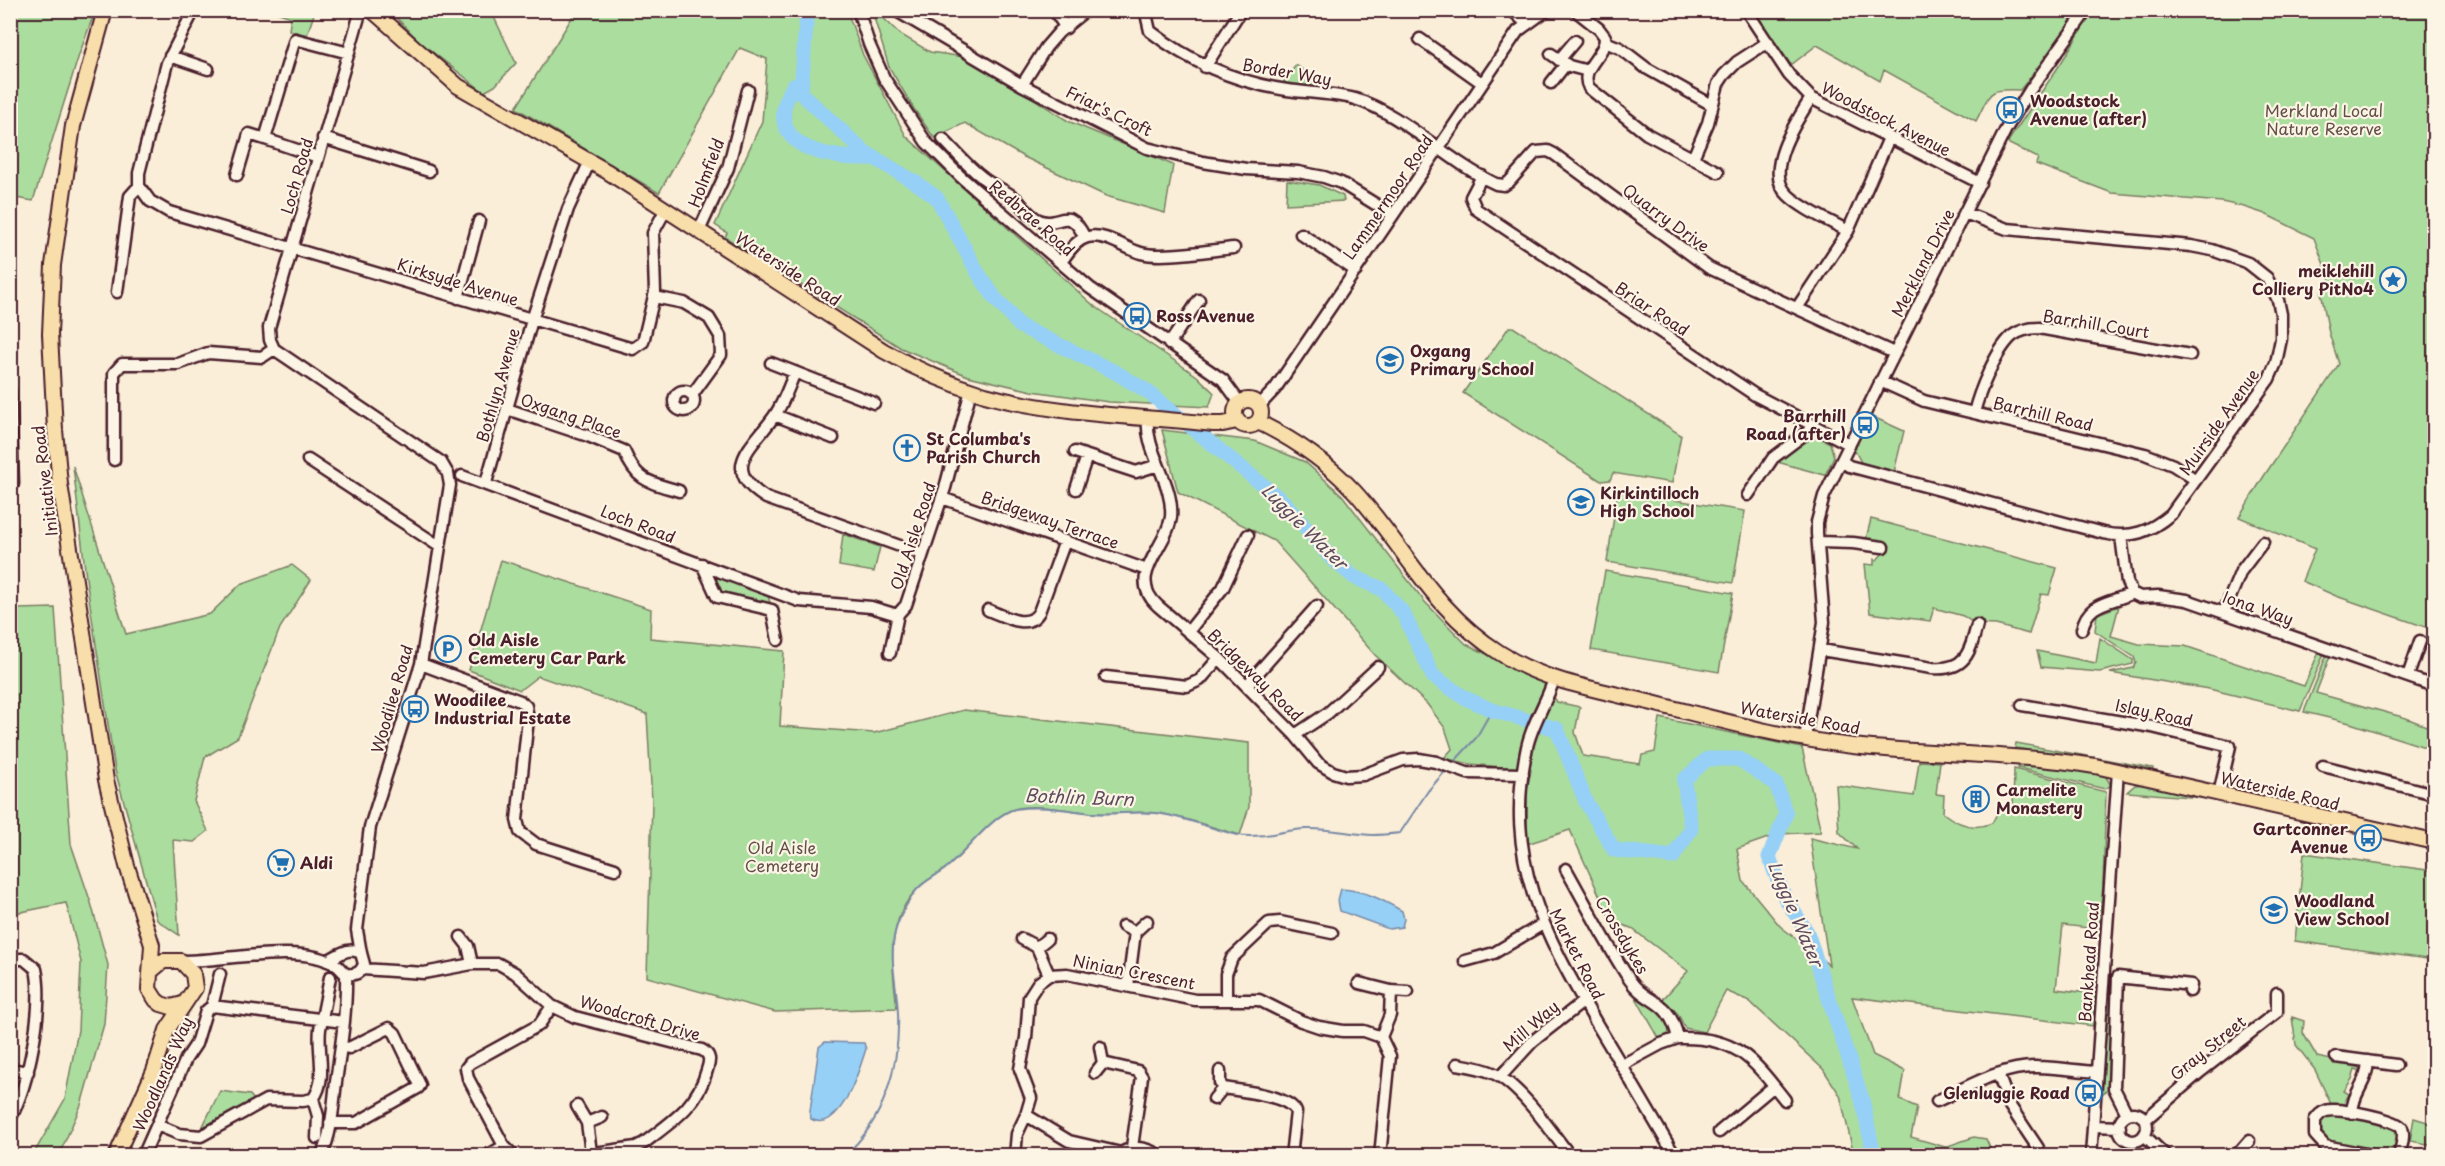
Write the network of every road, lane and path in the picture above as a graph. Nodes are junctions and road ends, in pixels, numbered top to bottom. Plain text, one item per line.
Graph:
1 (105, 10) edge
2 (195, 10) edge
3 (361, 10) edge
4 (372, 10) edge
5 (858, 10) edge
6 (895, 10) edge
7 (1054, 10) edge
8 (1086, 10) edge
9 (1150, 10) edge
10 (1240, 10) edge
11 (1512, 10) edge
12 (1547, 10) edge
13 (1575, 10) edge
14 (1746, 10) edge
15 (2087, 10) edge
16 (1527, 24) junction
17 (1066, 28) junction
18 (1420, 39) dead end
19 (1575, 41) dead end
20 (1605, 42) junction
21 (1768, 42) junction
22 (349, 53) junction
23 (170, 56) junction
24 (1558, 60) junction
25 (1205, 66) junction
26 (208, 69) dead end
27 (1588, 71) junction
28 (1482, 83) junction
29 (1551, 83) dead end
30 (1022, 85) junction
31 (748, 90) dead end
32 (1811, 98) junction
33 (1713, 105) junction
34 (323, 138) junction
35 (1889, 138) junction
36 (265, 139) junction
37 (943, 139) dead end
38 (1439, 150) junction
39 (318, 157) junction
40 (1693, 158) junction
41 (590, 161) junction
42 (429, 171) dead end
43 (1718, 172) dead end
44 (237, 175) dead end
45 (1482, 176) junction
46 (1980, 183) junction
47 (139, 186) junction
48 (666, 209) junction
49 (1965, 213) junction
50 (1393, 215) junction
51 (479, 221) dead end
52 (699, 231) junction
53 (1848, 231) junction
54 (1301, 234) dead end
55 (1085, 238) junction
56 (292, 247) junction
57 (1234, 248) dead end
58 (1060, 262) junction
59 (1356, 271) junction
60 (117, 292) dead end
61 (654, 297) junction
62 (458, 298) junction
63 (1199, 300) dead end
64 (1797, 308) junction
65 (532, 320) junction
66 (1169, 344) junction
67 (274, 349) junction
68 (1894, 353) junction
69 (2190, 355) dead end
70 (771, 363) dead end
71 (795, 372) junction
72 (1880, 381) junction
73 (10, 390) edge
74 (971, 390) junction
75 (692, 395) dead end
76 (874, 403) dead end
77 (1240, 403) junction
78 (1259, 405) junction
79 (507, 409) junction
80 (1974, 413) junction
81 (775, 415) junction
82 (1148, 417) junction
83 (1237, 420) junction
84 (1258, 422) junction
85 (1814, 427) junction
86 (833, 438) dead end
87 (1849, 444) junction
88 (1075, 452) dead end
89 (1087, 456) junction
90 (114, 460) dead end
91 (308, 460) dead end
92 (1843, 462) junction
93 (1158, 465) junction
94 (462, 476) dead end
95 (2196, 480) junction
96 (486, 483) junction
97 (10, 487) edge
98 (1077, 489) dead end
99 (679, 491) dead end
100 (1748, 495) dead end
101 (942, 498) junction
102 (1248, 535) dead end
103 (2121, 536) junction
104 (1065, 541) junction
105 (1818, 542) junction
106 (2263, 542) dead end
107 (439, 546) junction
108 (1875, 550) dead end
109 (922, 554) junction
110 (702, 564) junction
111 (1147, 570) junction
112 (2132, 593) junction
113 (1317, 606) dead end
114 (988, 609) dead end
115 (2224, 612) junction
116 (898, 614) junction
117 (1977, 625) dead end
118 (2082, 629) dead end
119 (1188, 632) junction
120 (778, 640) dead end
121 (2420, 641) dead end
122 (1821, 650) junction
123 (890, 653) dead end
124 (1219, 658) junction
125 (421, 664) junction
126 (1378, 667) dead end
127 (2408, 676) junction
128 (1106, 677) dead end
129 (1554, 679) junction
130 (1247, 685) junction
131 (2434, 686) edge
132 (2022, 705) dead end
133 (1296, 735) junction
134 (1805, 738) junction
135 (2322, 766) dead end
136 (2118, 771) junction
137 (1523, 774) junction
138 (2219, 794) junction
139 (2434, 794) edge
140 (2434, 842) edge
141 (615, 869) dead end
142 (1566, 869) dead end
143 (1147, 921) dead end
144 (1543, 924) junction
145 (1123, 926) dead end
146 (357, 930) junction
147 (1135, 932) junction
148 (1332, 933) dead end
149 (461, 938) dead end
150 (1022, 939) dead end
151 (1047, 939) dead end
152 (152, 945) junction
153 (1037, 947) junction
154 (345, 951) junction
155 (10, 959) edge
156 (175, 960) junction
157 (327, 961) junction
158 (1465, 961) dead end
159 (206, 962) junction
160 (472, 964) junction
161 (354, 966) junction
162 (152, 971) junction
163 (220, 974) dead end
164 (1050, 975) junction
165 (330, 977) dead end
166 (195, 980) junction
167 (1359, 983) dead end
168 (1128, 986) junction
169 (1391, 991) junction
170 (2190, 991) dead end
171 (1408, 992) dead end
172 (2277, 993) dead end
173 (1226, 998) junction
174 (1584, 1001) junction
175 (161, 1004) junction
176 (183, 1004) junction
177 (212, 1006) junction
178 (552, 1006) junction
179 (323, 1020) junction
180 (344, 1022) junction
181 (167, 1030) junction
182 (1381, 1036) junction
183 (1678, 1038) junction
184 (341, 1046) junction
185 (1100, 1047) dead end
186 (2336, 1057) dead end
187 (2368, 1061) junction
188 (1103, 1063) junction
189 (1457, 1064) dead end
190 (1622, 1065) junction
191 (2396, 1065) dead end
192 (10, 1069) edge
193 (1220, 1071) dead end
194 (27, 1072) junction
195 (2097, 1072) junction
196 (1095, 1073) dead end
197 (1998, 1074) junction
198 (1500, 1077) junction
199 (1774, 1086) junction
200 (1222, 1088) junction
201 (314, 1099) junction
202 (1214, 1099) dead end
203 (1785, 1100) dead end
204 (1937, 1101) dead end
205 (577, 1106) dead end
206 (2352, 1113) junction
207 (2127, 1114) junction
208 (1026, 1115) junction
209 (602, 1117) dead end
210 (10, 1119) edge
211 (2145, 1120) junction
212 (587, 1122) junction
213 (330, 1123) junction
214 (157, 1125) junction
215 (2093, 1126) junction
216 (2120, 1127) junction
217 (1719, 1132) dead end
218 (2144, 1135) junction
219 (317, 1138) dead end
220 (2249, 1141) dead end
221 (504, 1146) junction
222 (1132, 1147) junction
223 (2038, 1148) dead end
224 (591, 1152) junction
225 (116, 1155) edge
226 (143, 1155) edge
227 (321, 1155) edge
228 (487, 1155) edge
229 (514, 1155) edge
230 (575, 1155) edge
231 (1015, 1155) edge
232 (1160, 1155) edge
233 (1291, 1155) edge
234 (1380, 1155) edge
235 (1570, 1155) edge
236 (1675, 1155) edge
237 (2091, 1155) edge
238 (2166, 1155) edge
239 (2236, 1155) edge
240 (2376, 1155) edge
241 (2399, 1155) edge

1 - 152 main road, Initiative Road
2 - 23 street
3 - 22 street, Loch Road
4 - 41 main road, Waterside Road
5 - 58 street, Redbrae Road
6 - 30 street, Friar's Croft
7 - 17 street
8 - 17 street
9 - 25 street, Border Way
10 - 25 street
11 - 16 street
12 - 16 street, Lammermoor Road
13 - 20 street
14 - 21 street, Woodstock Avenue
15 - 46 street, Merkland Drive
16 - 28 street, Lammermoor Road
17 - 30 street
18 - 28 street
19 - 24 street
20 - 27 street
20 - 33 street
21 - 32 street, Woodstock Avenue
21 - 33 street
22 - 34 street, Loch Road
22 - 36 street
23 - 26 street
23 - 47 street
24 - 27 street
24 - 29 street
25 - 38 street, Border Way
27 - 40 street
28 - 38 street, Lammermoor Road
30 - 50 street, Friar's Croft
31 - 52 street, Holmfield
32 - 35 street, Woodstock Avenue
32 - 53 street
33 - 40 street
34 - 39 street, Loch Road
34 - 42 street
35 - 46 street, Woodstock Avenue
35 - 53 street
36 - 39 street
36 - 44 street
37 - 55 street
38 - 45 street, Quarry Drive
38 - 50 street, Lammermoor Road
39 - 56 street, Loch Road
40 - 43 street
41 - 48 main road, Waterside Road
41 - 65 street, Bothlyn Avenue
45 - 64 street, Quarry Drive
45 - 85 street, Briar Road
46 - 49 street, Merkland Drive
47 - 56 street, Kirksyde Avenue
47 - 60 street
48 - 52 main road, Waterside Road
48 - 61 street, Kirksyde Avenue
49 - 68 street, Merkland Drive
49 - 95 street, Muirside Avenue
50 - 59 street, Lammermoor Road
51 - 62 street
52 - 74 main road, Waterside Road
53 - 64 street
54 - 59 street
55 - 57 street
55 - 58 street
56 - 62 street, Kirksyde Avenue
56 - 67 street, Loch Road
58 - 66 street, Redbrae Road
59 - 78 street, Lammermoor Road
61 - 65 street, Kirksyde Avenue
61 - 75 street
62 - 65 street, Kirksyde Avenue
63 - 66 street
64 - 68 street, Quarry Drive
65 - 79 street, Bothlyn Avenue
66 - 77 street, Redbrae Road
67 - 90 street
67 - 107 street, Woodilee Road
68 - 72 street, Merkland Drive
69 - 80 street, Barrhill Court
70 - 71 street
71 - 76 street
71 - 81 street
72 - 80 street, Barrhill Road
72 - 87 street, Merkland Drive
73 - 97 street
74 - 82 main road, Waterside Road
74 - 101 street, Old Aisle Road
77 - 78 main road
77 - 83 main road
78 - 84 main road
79 - 96 street, Bothlyn Avenue
79 - 99 street, Oxgang Place
80 - 95 street, Barrhill Road
81 - 86 street
81 - 109 street
82 - 83 main road, Waterside Road
82 - 93 street
83 - 84 main road
84 - 129 main road, Waterside Road
85 - 87 street, Briar Road
85 - 100 street
87 - 92 street, Merkland Drive
88 - 89 street
89 - 93 street
89 - 98 street
91 - 107 street
92 - 103 street, Muirside Avenue
92 - 105 street, Merkland Drive
93 - 111 street
94 - 96 street, Loch Road
95 - 103 street, Muirside Avenue
96 - 110 street, Loch Road
101 - 104 street, Bridgeway Terrace
101 - 109 street, Old Aisle Road
102 - 119 street
103 - 112 street
104 - 111 street, Bridgeway Terrace
104 - 114 street
105 - 108 street
105 - 122 street, Merkland Drive
106 - 115 street
107 - 125 street, Woodilee Road
109 - 116 street, Old Aisle Road
110 - 116 street, Loch Road
110 - 120 street
111 - 119 street, Bridgeway Road
112 - 115 street, Iona Way
112 - 118 street, Iona Way
113 - 130 street
115 - 127 street, Iona Way
116 - 123 street, Old Aisle Road
117 - 122 street
119 - 124 street, Bridgeway Road
121 - 127 street
122 - 134 street, Merkland Drive
124 - 128 street
124 - 130 street, Bridgeway Road
125 - 141 street
125 - 146 street, Woodilee Road
126 - 133 street
127 - 131 street, Iona Way
129 - 134 main road, Waterside Road
129 - 137 street, Market Road
130 - 133 street, Bridgeway Road
132 - 138 street, Islay Road
133 - 137 street, Bridgeway Road
134 - 136 main road, Waterside Road
135 - 139 street
136 - 138 main road, Waterside Road
136 - 195 street, Bankhead Road
137 - 144 street, Market Road
138 - 140 main road, Waterside Road
142 - 183 street, Crossdykes
143 - 147 street
144 - 158 street
144 - 174 street, Market Road
145 - 147 street
146 - 154 street, Woodilee Road
146 - 161 street, Woodilee Road
147 - 168 street
148 - 173 street
149 - 160 street
150 - 153 street
151 - 153 street
152 - 156 main road
152 - 162 main road
153 - 164 street
154 - 157 street
154 - 161 street, Woodilee Road
154 - 161 street
155 - 194 street
156 - 159 street
156 - 162 main road
156 - 166 main road
157 - 159 street
157 - 161 street
159 - 166 street
160 - 161 street
160 - 178 street
161 - 180 street, Woodilee Road
162 - 175 main road
163 - 177 street, Woodlands Way
164 - 168 street, Ninian Crescent
164 - 208 street, Ninian Crescent
165 - 179 street
166 - 176 main road
167 - 169 street
168 - 173 street, Ninian Crescent
169 - 171 street
169 - 182 street
170 - 207 street
172 - 211 street, Gray Street
173 - 182 street, Ninian Crescent
174 - 190 street, Market Road
174 - 198 street, Mill Way
175 - 176 main road
175 - 181 main road
176 - 181 main road
177 - 179 street, Woodlands Way
177 - 214 street, Woodlands Way
178 - 221 street
178 - 224 street, Woodcroft Drive
179 - 180 street, Woodlands Way
179 - 201 street
180 - 184 street, Woodilee Road
181 - 225 main road
182 - 234 street
183 - 190 street
183 - 199 street
184 - 213 street, Woodilee Road
184 - 213 street
185 - 188 street
186 - 187 street
187 - 191 street
187 - 206 street
188 - 196 street
188 - 222 street
189 - 198 street
190 - 236 street, Market Road
192 - 194 street
193 - 200 street
194 - 210 street
195 - 197 street
195 - 215 street, Bankhead Road
197 - 204 street
197 - 223 street
198 - 235 street
199 - 203 street
199 - 217 street
200 - 202 street
200 - 233 street
201 - 214 street
201 - 219 street
205 - 212 street
206 - 240 street
206 - 241 street
207 - 211 street
207 - 216 street
208 - 222 street
208 - 231 street, Ninian Crescent
209 - 212 street
211 - 218 street
212 - 224 street
213 - 227 street, Woodilee Road
214 - 226 street, Woodlands Way
215 - 216 street
215 - 237 street, Bankhead Road
216 - 218 street
218 - 238 street
220 - 239 street
221 - 228 street
221 - 229 street
222 - 232 street
224 - 230 street, Woodcroft Drive

